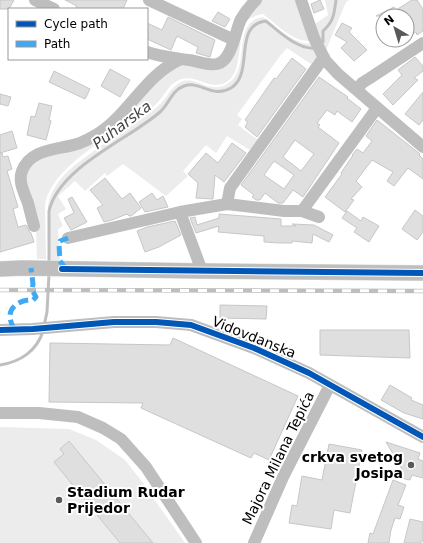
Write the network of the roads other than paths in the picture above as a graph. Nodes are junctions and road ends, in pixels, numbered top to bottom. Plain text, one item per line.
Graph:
1 (35, 0) edge
2 (149, 0) edge
3 (256, 0) edge
4 (301, 0) edge
5 (52, 8) edge
6 (234, 40) junction
7 (423, 43) edge
8 (148, 52) edge
9 (322, 53) junction
10 (179, 60) junction
11 (357, 90) junction
12 (377, 108) junction
13 (423, 147) edge
14 (227, 204) junction
15 (302, 211) junction
16 (180, 212) junction
17 (318, 217) dead end
18 (34, 226) dead end
19 (68, 238) dead end
20 (0, 263) edge
21 (28, 268) junction
22 (0, 269) edge
23 (202, 272) junction
24 (423, 273) edge
25 (0, 330) edge
26 (330, 385) junction
27 (0, 412) edge
28 (423, 437) edge
29 (196, 543) edge
30 (254, 543) edge

1 - 5 street
2 - 6 street
3 - 6 street
4 - 9 street
6 - 10 street
7 - 11 street
8 - 10 street
9 - 11 street
9 - 14 street
10 - 18 street
11 - 12 street
12 - 13 street
12 - 15 street
14 - 15 street
14 - 16 street
15 - 17 street
16 - 19 street
16 - 23 street
20 - 21 main road
21 - 22 main road
21 - 23 main road
23 - 24 main road
25 - 26 street, Vidovdanska
26 - 28 street, Vidovdanska
26 - 30 street, Majora Milana Tepića
27 - 29 street

